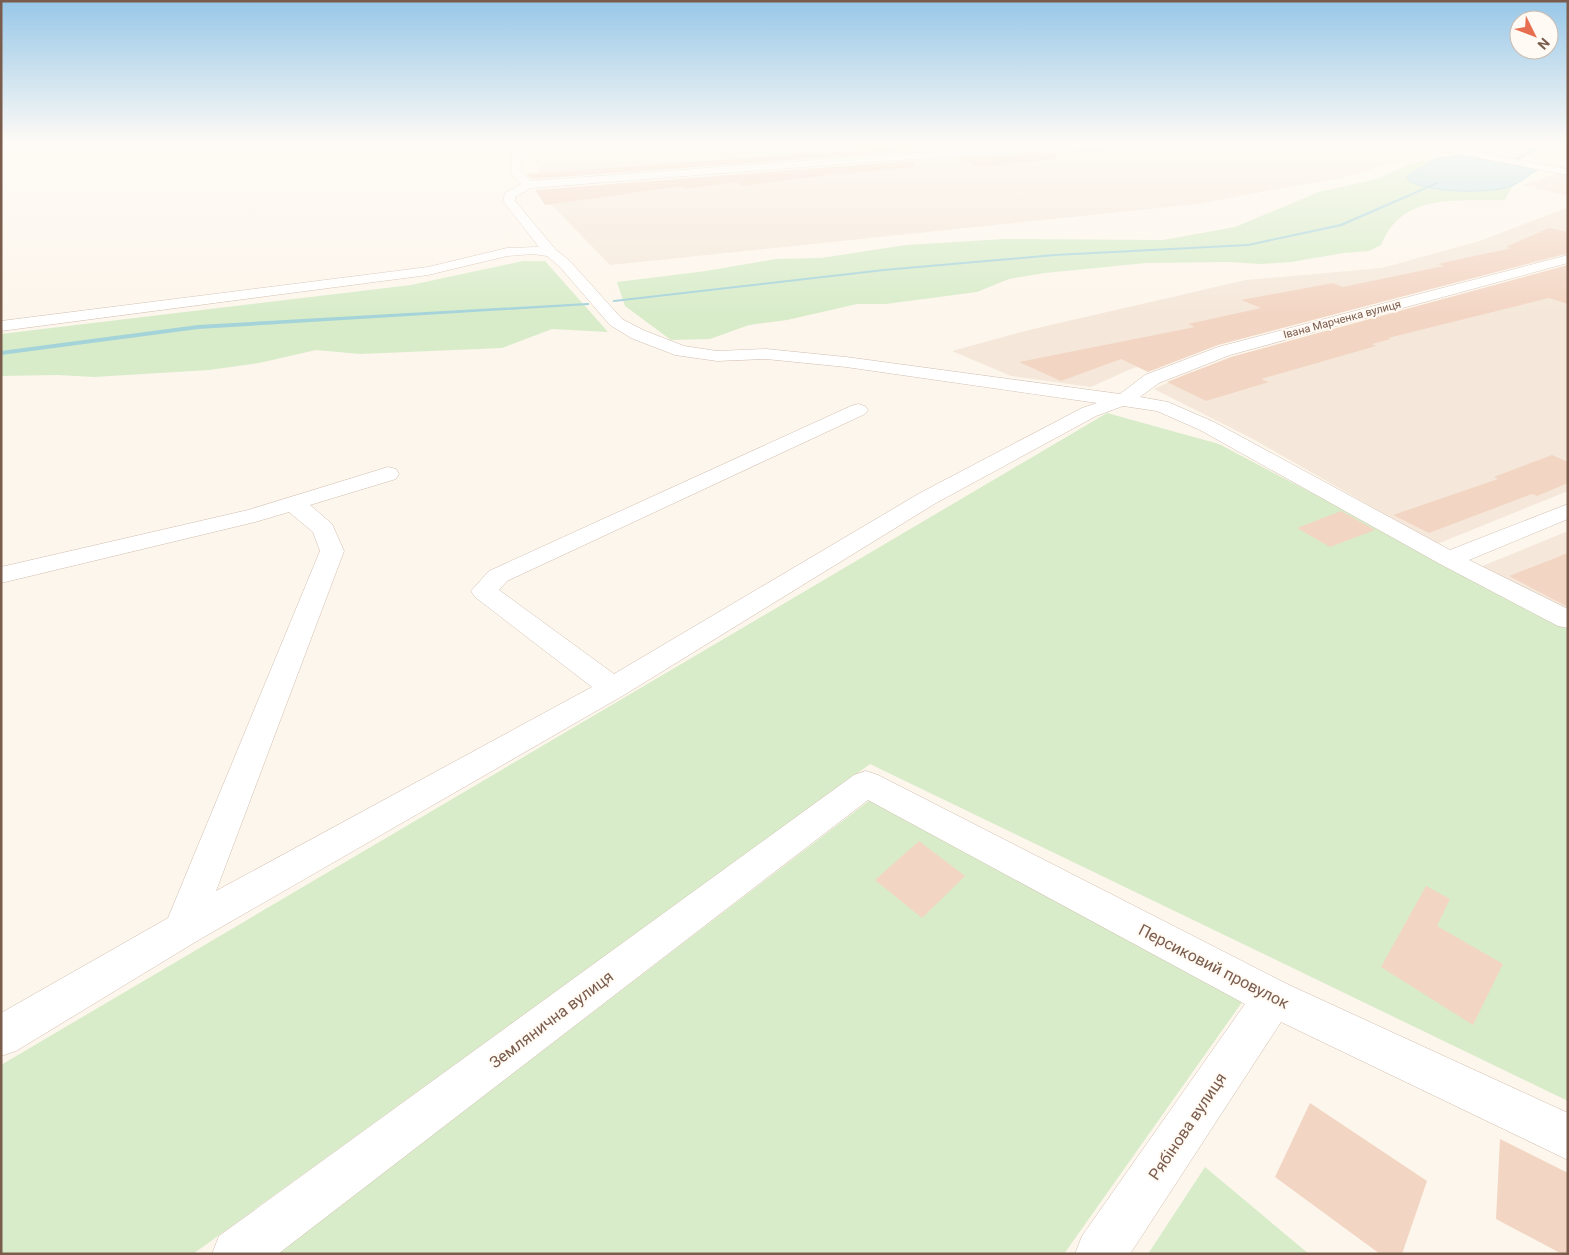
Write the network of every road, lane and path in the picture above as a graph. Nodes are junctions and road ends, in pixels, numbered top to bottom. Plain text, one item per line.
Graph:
1 (509, 200) edge
2 (551, 253) junction
3 (1568, 259) edge
4 (1, 326) edge
5 (1126, 400) junction
6 (858, 410) dead end
7 (388, 474) dead end
8 (293, 504) junction
9 (1568, 511) edge
10 (1449, 559) junction
11 (1, 576) edge
12 (1568, 620) edge
13 (613, 688) junction
14 (866, 784) joint
15 (183, 928) junction
16 (1273, 998) junction
17 (1, 1036) edge
18 (1568, 1137) edge
19 (237, 1254) edge
20 (1100, 1254) edge

1 - 2 street
2 - 4 street
2 - 5 street
3 - 5 street, Івана Марченка вулиця
5 - 10 street
5 - 13 street
6 - 13 street
7 - 8 street
8 - 11 street
8 - 15 street
9 - 10 street
10 - 12 street
13 - 15 street
14 - 16 street, Персиковий провулок
14 - 19 street, Землянична вулиця
15 - 17 street
16 - 18 street, Персиковий провулок
16 - 20 street, Рябінова вулиця

